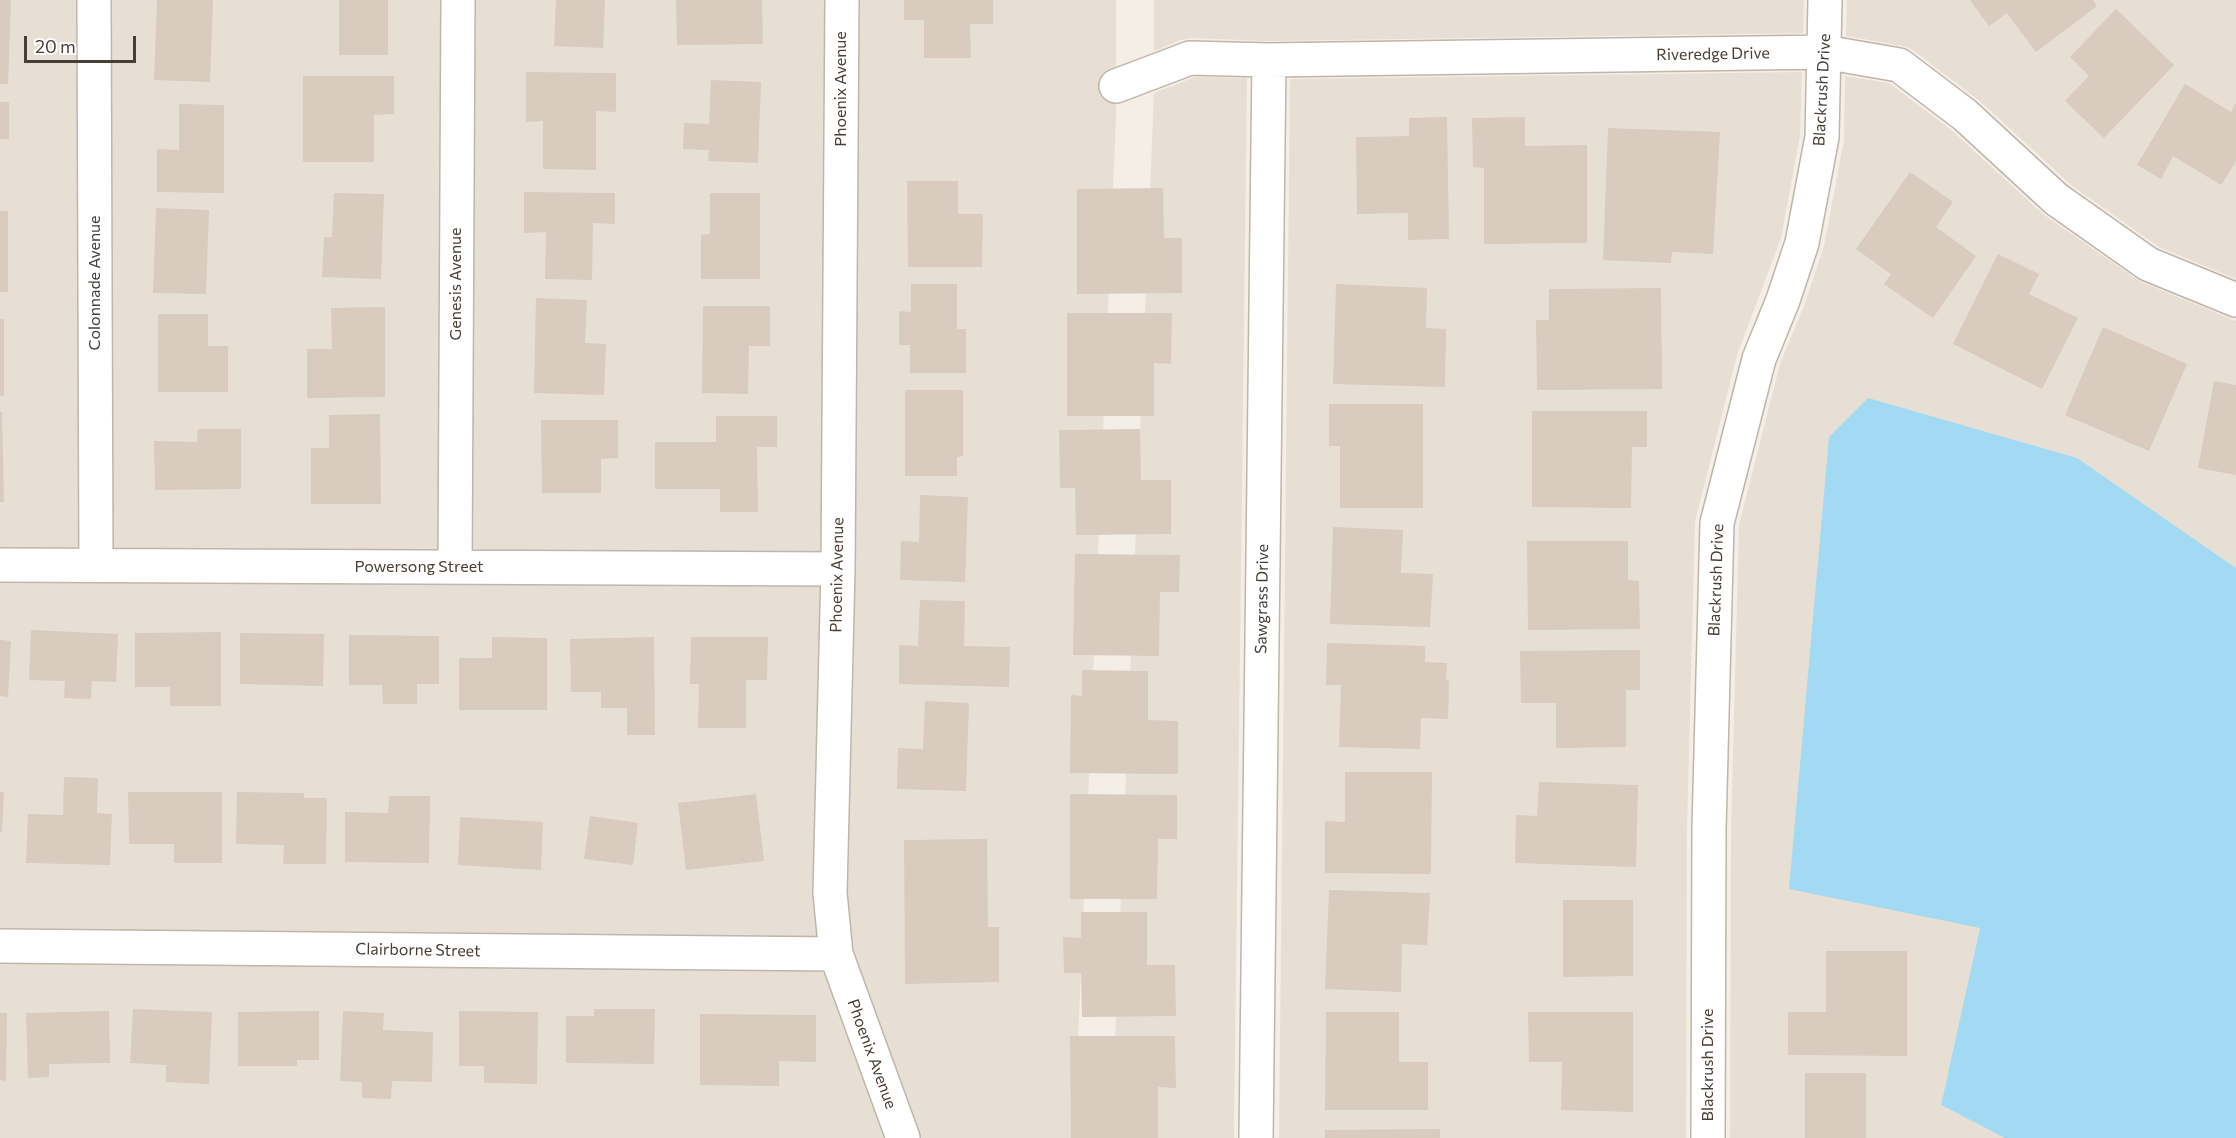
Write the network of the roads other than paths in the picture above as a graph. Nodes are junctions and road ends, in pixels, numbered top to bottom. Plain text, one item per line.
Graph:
1 (94, 0) edge
2 (458, 0) edge
3 (842, 0) edge
4 (1826, 0) edge
5 (1824, 52) junction
6 (1269, 60) junction
7 (1116, 86) dead end
8 (2236, 300) edge
9 (0, 565) edge
10 (96, 565) junction
11 (455, 567) junction
12 (838, 569) junction
13 (0, 946) edge
14 (836, 954) junction
15 (903, 1138) edge
16 (1256, 1138) edge
17 (1708, 1138) edge

1 - 10 street, Colonnade Avenue
2 - 11 street, Genesis Avenue
3 - 12 street, Phoenix Avenue
4 - 5 street, Blackrush Drive
5 - 6 street, Riveredge Drive
5 - 8 street, Riveredge Drive
5 - 17 street, Blackrush Drive
6 - 7 street, Riveredge Drive
6 - 16 street, Sawgrass Drive
9 - 10 street, Powersong Street
10 - 11 street, Powersong Street
11 - 12 street, Powersong Street
12 - 14 street, Phoenix Avenue
13 - 14 street, Clairborne Street
14 - 15 street, Phoenix Avenue

